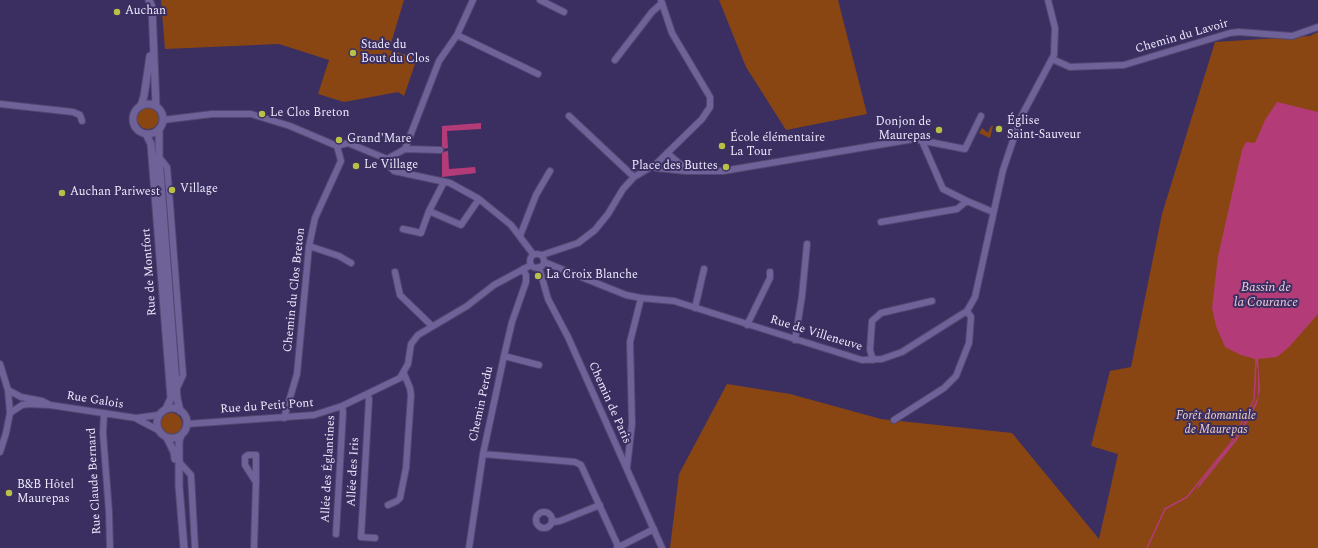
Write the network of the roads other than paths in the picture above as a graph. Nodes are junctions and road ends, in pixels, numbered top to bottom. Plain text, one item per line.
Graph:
1 (149, 0) edge
2 (473, 0) edge
3 (540, 0) edge
4 (1048, 0) edge
5 (662, 2) edge
6 (564, 12) dead end
7 (1318, 27) edge
8 (457, 35) junction
9 (153, 36) junction
10 (1052, 59) junction
11 (615, 60) dead end
12 (538, 74) dead end
13 (0, 104) edge
14 (141, 106) junction
15 (156, 106) junction
16 (569, 116) dead end
17 (981, 116) dead end
18 (163, 120) junction
19 (82, 121) dead end
20 (159, 129) junction
21 (146, 134) junction
22 (922, 141) junction
23 (337, 146) junction
24 (405, 149) junction
25 (440, 150) dead end
26 (667, 154) junction
27 (387, 159) junction
28 (654, 166) junction
29 (550, 171) dead end
30 (686, 171) junction
31 (634, 178) junction
32 (444, 182) junction
33 (479, 200) junction
34 (967, 201) junction
35 (429, 211) junction
36 (993, 212) junction
37 (881, 222) dead end
38 (403, 229) dead end
39 (520, 236) junction
40 (807, 244) dead end
41 (309, 246) junction
42 (533, 254) junction
43 (542, 262) junction
44 (351, 263) dead end
45 (531, 265) junction
46 (523, 269) junction
47 (704, 269) dead end
48 (395, 272) dead end
49 (770, 272) dead end
50 (641, 298) junction
51 (932, 301) dead end
52 (695, 308) junction
53 (967, 312) junction
54 (747, 325) junction
55 (432, 326) junction
56 (794, 340) junction
57 (504, 356) junction
58 (873, 360) junction
59 (0, 364) edge
60 (538, 365) dead end
61 (404, 374) junction
62 (8, 390) junction
63 (367, 394) junction
64 (50, 405) junction
65 (342, 406) junction
66 (166, 409) junction
67 (180, 411) junction
68 (10, 413) junction
69 (104, 413) junction
70 (159, 415) junction
71 (136, 418) junction
72 (284, 418) junction
73 (894, 420) dead end
74 (186, 424) junction
75 (158, 430) junction
76 (181, 435) junction
77 (167, 438) junction
78 (0, 452) edge
79 (483, 454) junction
80 (180, 463) junction
81 (627, 467) junction
82 (256, 482) dead end
83 (388, 505) dead end
84 (600, 505) junction
85 (553, 522) dead end
86 (654, 530) junction
87 (336, 534) dead end
88 (375, 538) dead end
89 (617, 547) edge
90 (110, 548) edge
91 (180, 548) edge
92 (184, 548) edge
93 (195, 548) edge
94 (254, 548) edge
95 (468, 548) edge
96 (662, 548) edge

1 - 9 street
2 - 8 street
3 - 6 street
4 - 10 street
5 - 11 street
5 - 26 street
7 - 10 street, Chemin du Lavoir
8 - 12 street
8 - 24 street
9 - 14 street
9 - 15 street
10 - 36 street
13 - 19 street
14 - 15 street
14 - 21 street
15 - 18 street
16 - 31 street
17 - 22 street
18 - 20 street
18 - 23 street
20 - 21 street
20 - 67 street, Rue de Montfort
21 - 66 street, Rue de Montfort
22 - 30 street
22 - 34 street
23 - 27 street
23 - 41 street, Chemin du Clos Breton
24 - 25 street
24 - 27 street
26 - 28 street
26 - 30 street
27 - 32 street
28 - 30 street
28 - 31 street
29 - 39 street
31 - 43 street
32 - 33 street
32 - 35 street
33 - 35 street
33 - 39 street
34 - 36 street
34 - 37 street
35 - 38 street
36 - 53 street
39 - 42 street
40 - 56 street
41 - 44 street
41 - 72 street, Chemin du Clos Breton
42 - 43 street
42 - 45 street
43 - 45 street
43 - 50 street, Rue de Villeneuve
43 - 81 street, Chemin de Paris
45 - 46 street
46 - 55 street
46 - 57 street, Chemin Perdu
47 - 52 street
48 - 55 street
49 - 54 street
50 - 52 street, Rue de Villeneuve
50 - 81 street
51 - 58 street
52 - 54 street, Rue de Villeneuve
53 - 58 street, Rue de Villeneuve
53 - 73 street
54 - 56 street, Rue de Villeneuve
55 - 61 street
56 - 58 street, Rue de Villeneuve
57 - 60 street
57 - 79 street, Chemin Perdu
59 - 62 street
61 - 63 street, Rue du Petit Pont
61 - 83 street
62 - 64 street, Rue Galois
62 - 68 street
63 - 65 street, Rue du Petit Pont
63 - 88 street, Allée des Iris
64 - 68 street, Rue Galois
64 - 69 street, Rue Galois
65 - 72 street, Rue du Petit Pont
65 - 87 street, Allée des Églantines
66 - 67 street
66 - 70 street
67 - 74 street
68 - 78 street
69 - 71 street, Rue Galois
69 - 90 street, Rue Claude Bernard
70 - 71 street, Rue Galois
70 - 75 street
71 - 75 street, Rue Galois
72 - 74 street, Rue du Petit Pont
74 - 76 street
75 - 77 street
76 - 77 street
76 - 80 street
77 - 91 street
79 - 84 street
79 - 95 street, Chemin Perdu
80 - 92 street
80 - 93 street
81 - 86 street, Chemin de Paris
82 - 94 street
84 - 85 street
84 - 89 street
86 - 89 street
86 - 96 street, Chemin de Paris

